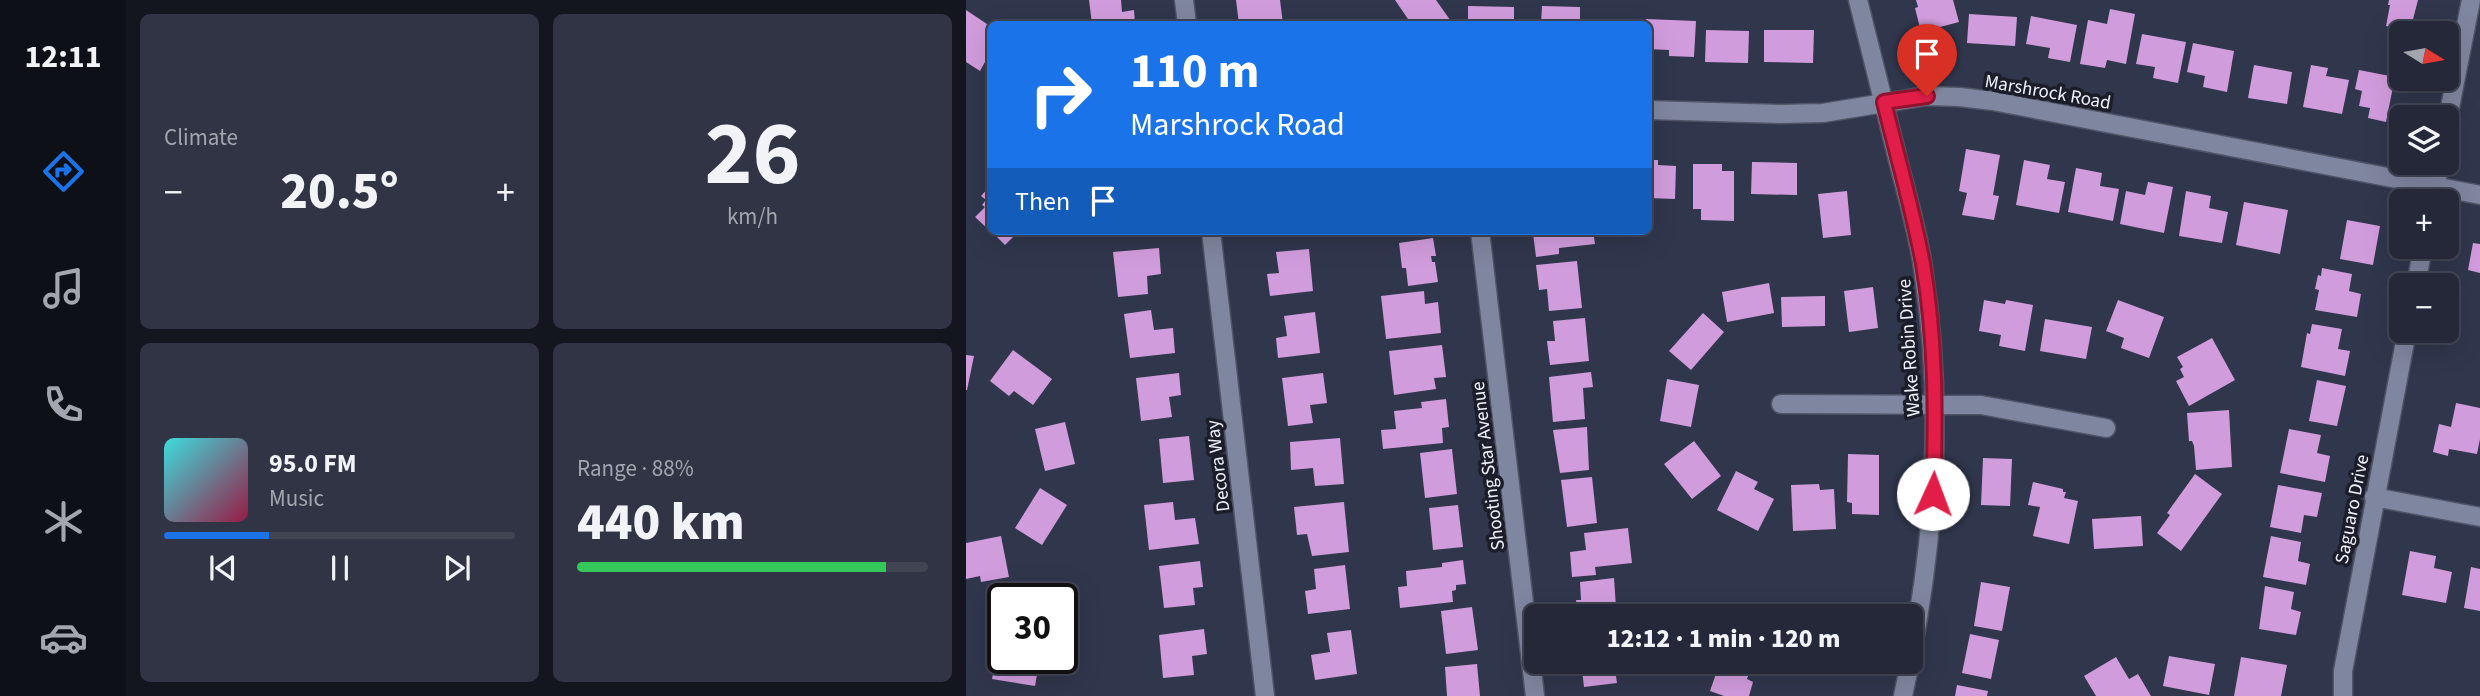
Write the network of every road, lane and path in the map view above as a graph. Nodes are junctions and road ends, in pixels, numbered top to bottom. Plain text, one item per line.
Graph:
1 (1184, 0) edge
2 (1858, 0) edge
3 (2471, 0) edge
4 (1187, 21) edge
5 (1884, 102) junction
6 (2450, 105) edge
7 (1652, 110) edge
8 (2410, 189) edge
9 (2459, 195) edge
10 (2480, 195) edge
11 (1211, 235) edge
12 (1480, 235) edge
13 (2405, 343) edge
14 (1781, 404) dead end
15 (1934, 404) junction
16 (2106, 428) dead end
17 (2374, 497) junction
18 (2480, 517) edge
19 (1919, 604) edge
20 (1908, 674) edge
21 (1265, 696) edge
22 (1535, 696) edge
23 (1903, 696) edge
24 (2343, 696) edge

1 - 4 street
2 - 5 street, Wake Robin Drive
3 - 6 street
5 - 7 street, Marshrock Road
5 - 8 street, Marshrock Road
5 - 15 street, Wake Robin Drive
9 - 10 street, Marshrock Road
11 - 21 street, Decora Way
12 - 22 street, Shooting Star Avenue
13 - 17 street, Saguaro Drive
14 - 15 street
15 - 16 street
15 - 19 street, Wake Robin Drive
17 - 18 street
17 - 24 street, Saguaro Drive
20 - 23 street, Wake Robin Drive

